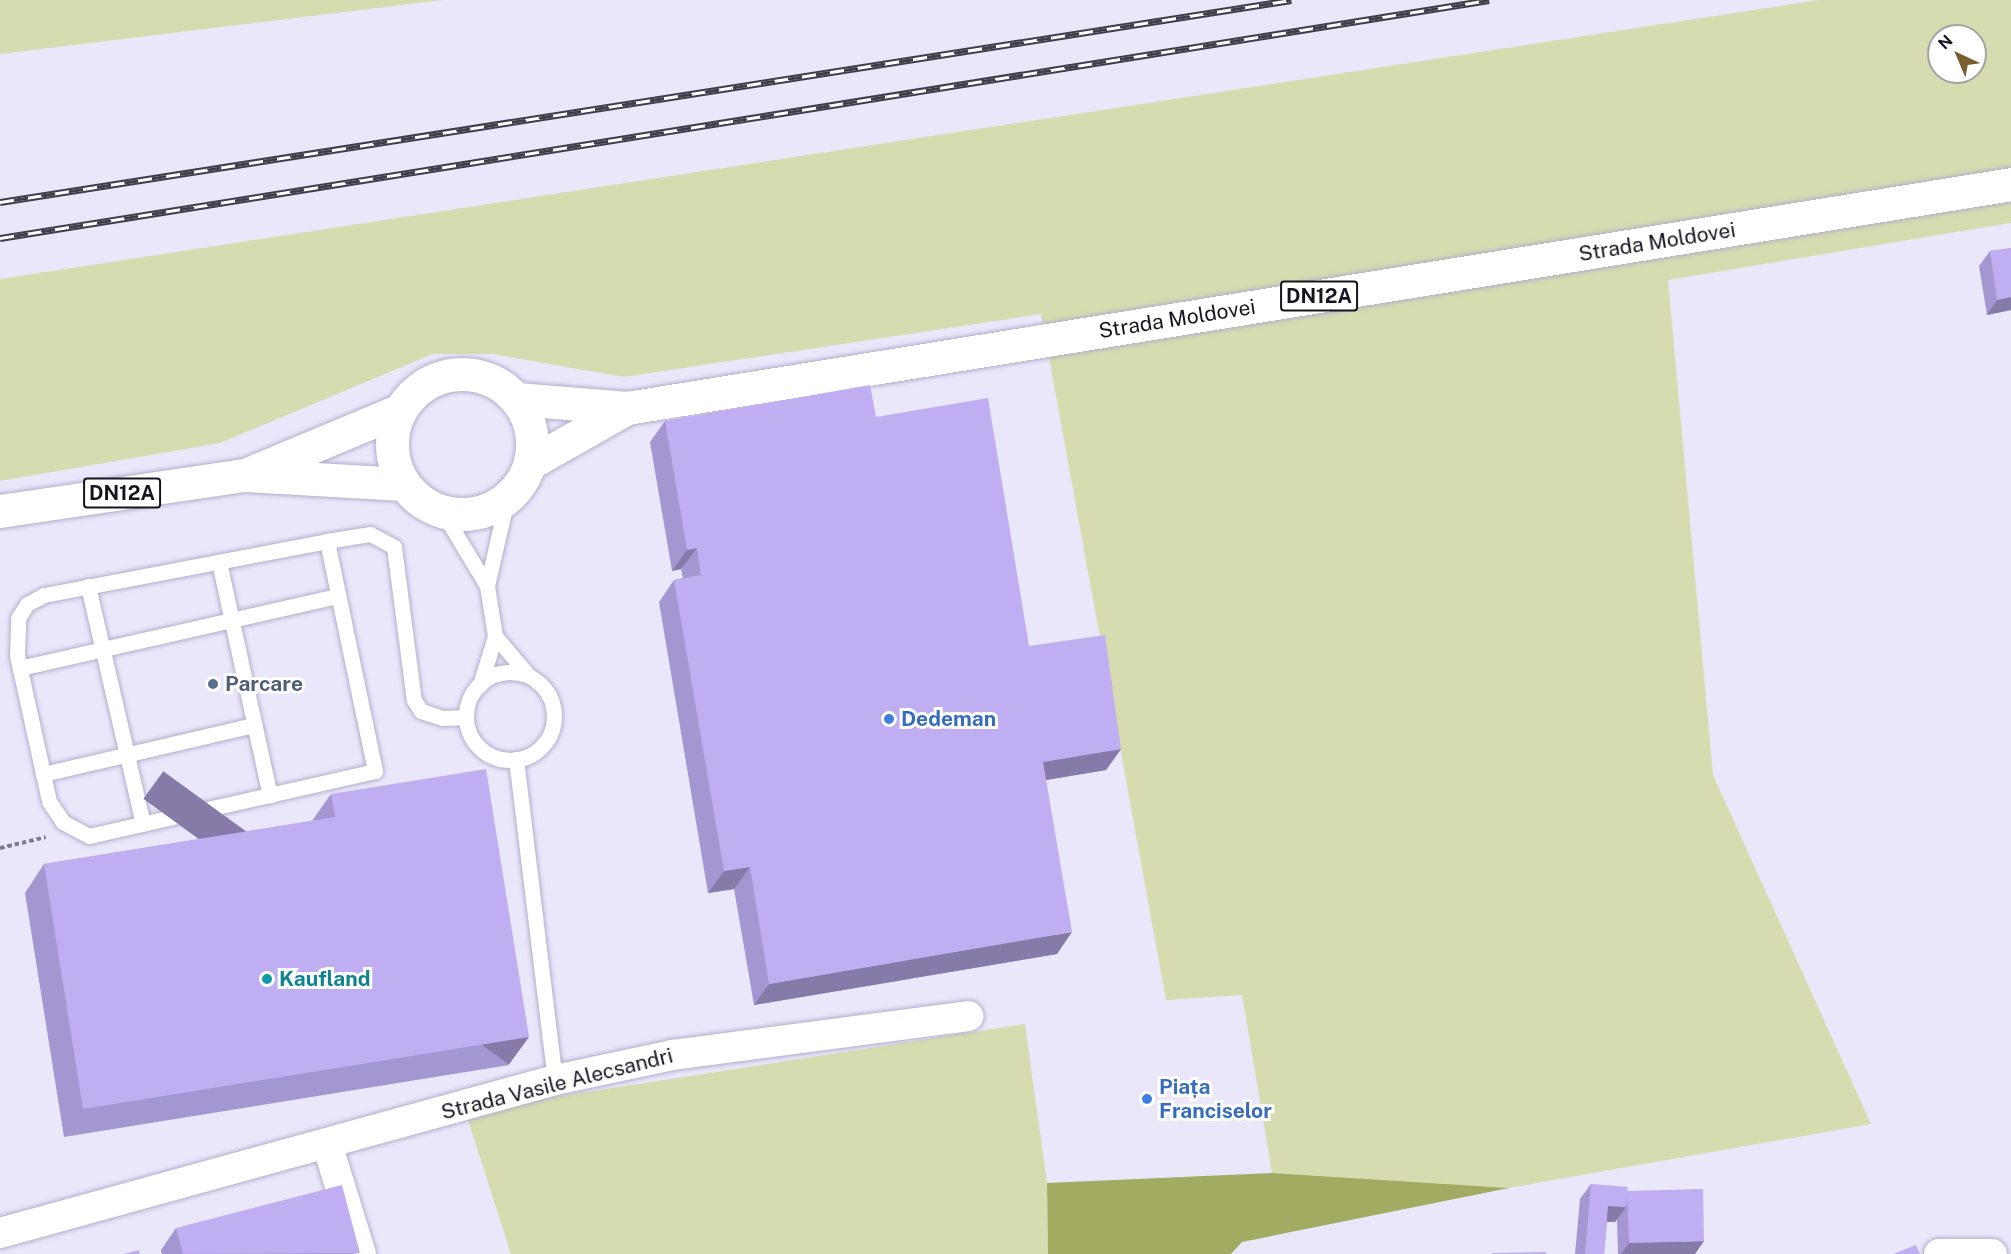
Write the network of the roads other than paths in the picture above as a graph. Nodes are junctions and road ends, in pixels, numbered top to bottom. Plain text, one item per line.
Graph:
1 (2011, 184) edge
2 (518, 399) junction
3 (627, 408) junction
4 (400, 410) junction
5 (530, 463) junction
6 (245, 475) junction
7 (403, 484) junction
8 (507, 499) junction
9 (0, 511) edge
10 (442, 511) junction
11 (327, 541) junction
12 (219, 561) junction
13 (88, 586) junction
14 (487, 586) junction
15 (338, 596) junction
16 (232, 619) junction
17 (495, 636) junction
18 (102, 647) junction
19 (20, 668) junction
20 (528, 675) junction
21 (480, 686) junction
22 (465, 717) junction
23 (254, 725) junction
24 (126, 754) junction
25 (516, 759) junction
26 (42, 774) junction
27 (270, 795) junction
28 (143, 824) junction
29 (968, 1016) dead end
30 (555, 1080) junction
31 (327, 1144) junction
32 (0, 1233) edge
33 (361, 1254) edge
34 (1939, 1254) edge
35 (1992, 1254) edge

1 - 3 main road, Strada Moldovei / DN12A
2 - 3 main road, Strada Moldovei
2 - 4 main road
2 - 5 main road
3 - 5 main road, Strada Moldovei
4 - 6 main road
4 - 7 main road
5 - 8 main road
6 - 7 main road
6 - 9 main road, DN12A
7 - 10 main road
8 - 10 main road
8 - 14 lane
10 - 14 lane
11 - 12 lane
11 - 15 lane
11 - 22 lane
12 - 13 lane
12 - 16 lane
13 - 18 lane
13 - 19 lane
14 - 17 lane
15 - 16 lane
15 - 27 lane
16 - 18 lane
16 - 23 lane
17 - 20 lane
17 - 21 lane
18 - 19 lane
18 - 24 lane
19 - 26 lane
20 - 21 lane
20 - 25 lane
21 - 22 lane
22 - 25 lane
23 - 24 lane
23 - 27 lane
24 - 26 lane
24 - 28 lane
25 - 30 lane
26 - 28 lane
27 - 28 lane
29 - 30 street, Strada Vasile Alecsandri
30 - 31 street, Strada Vasile Alecsandri
31 - 32 street, Strada Vasile Alecsandri
31 - 33 street
34 - 35 street

